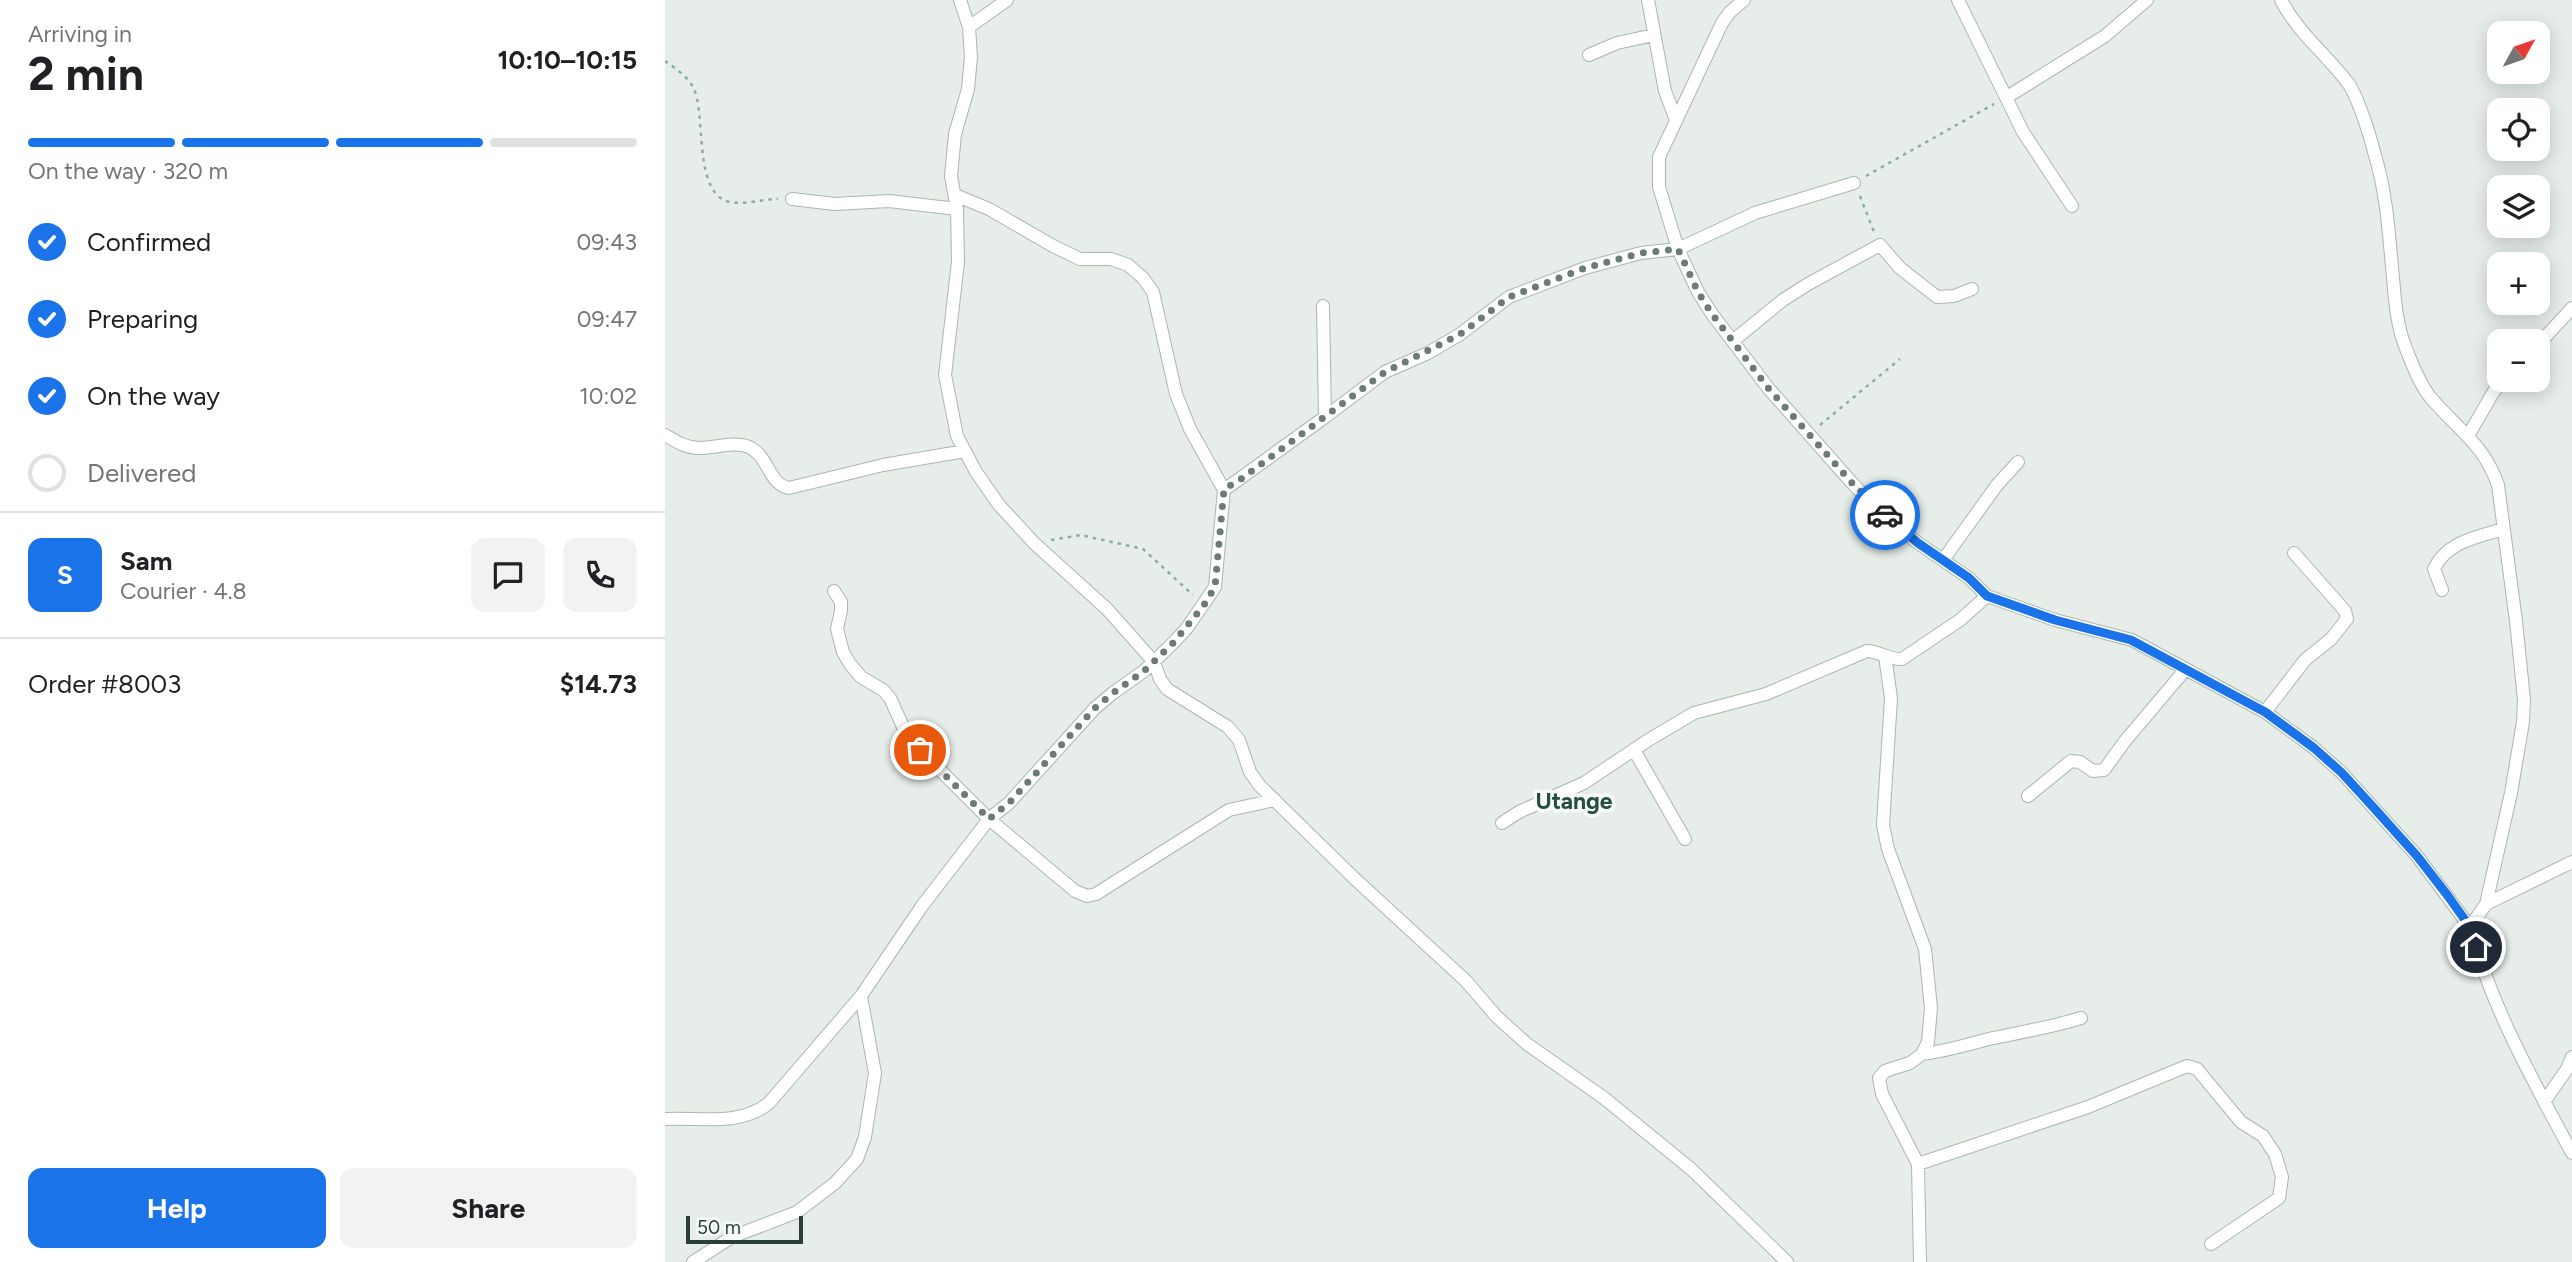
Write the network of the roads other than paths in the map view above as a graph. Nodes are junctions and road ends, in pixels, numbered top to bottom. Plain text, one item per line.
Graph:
1 (960, 0) edge
2 (1007, 0) edge
3 (1648, 0) edge
4 (1744, 0) edge
5 (1958, 0) edge
6 (2147, 0) edge
7 (2281, 0) edge
8 (969, 27) junction
9 (1654, 35) junction
10 (1589, 55) dead end
11 (2007, 97) junction
12 (1676, 120) junction
13 (1854, 183) road end
14 (955, 195) junction
15 (792, 199) road end
16 (2072, 206) dead end
17 (957, 209) junction
18 (1678, 249) junction
19 (1972, 289) dead end
20 (1322, 306) dead end
21 (2572, 307) edge
22 (2550, 332) edge
23 (1734, 340) junction
24 (2493, 392) edge
25 (1325, 417) junction
26 (665, 435) edge
27 (2468, 436) junction
28 (965, 451) junction
29 (2018, 462) dead end
30 (1224, 489) junction
31 (2504, 529) junction
32 (2294, 553) dead end
33 (1943, 560) junction
34 (2442, 590) dead end
35 (834, 592) dead end
36 (1987, 596) junction
37 (1885, 656) junction
38 (1154, 662) junction
39 (2185, 670) junction
40 (2265, 712) junction
41 (1634, 750) junction
42 (2028, 796) dead end
43 (1275, 800) junction
44 (989, 819) junction
45 (1502, 823) dead end
46 (1685, 839) dead end
47 (2572, 862) edge
48 (2486, 904) junction
49 (2470, 927) junction
50 (861, 996) junction
51 (2081, 1018) dead end
52 (1922, 1054) junction
53 (2572, 1058) edge
54 (2544, 1102) junction
55 (665, 1119) edge
56 (2572, 1153) edge
57 (1918, 1164) junction
58 (2211, 1244) dead end
59 (693, 1262) edge
60 (1787, 1262) edge
61 (1920, 1262) edge

1 - 8 street
2 - 8 street
3 - 9 street
4 - 12 street
5 - 11 street
6 - 11 street
7 - 27 street
8 - 14 street
9 - 10 street
9 - 12 street
11 - 16 street
12 - 18 street
13 - 18 street
14 - 17 street
14 - 30 street
15 - 17 street
17 - 28 street
18 - 23 street
18 - 25 street
19 - 23 street
20 - 25 street
21 - 22 street
23 - 33 street
24 - 27 street
25 - 30 street
26 - 28 street
27 - 31 street
28 - 38 street
29 - 33 street
30 - 38 street
31 - 34 street
31 - 48 street
32 - 40 street
33 - 36 street
35 - 44 street
36 - 37 street
36 - 39 street
37 - 41 street
37 - 52 street
38 - 43 street
38 - 44 street
39 - 40 street
39 - 42 street
40 - 49 street
41 - 45 street
41 - 46 street
43 - 44 street
43 - 60 street
44 - 50 street
47 - 48 street
48 - 49 street
49 - 54 street
50 - 55 street
50 - 59 street
51 - 52 street
52 - 57 street
53 - 54 street
54 - 56 street
57 - 58 street
57 - 61 street

